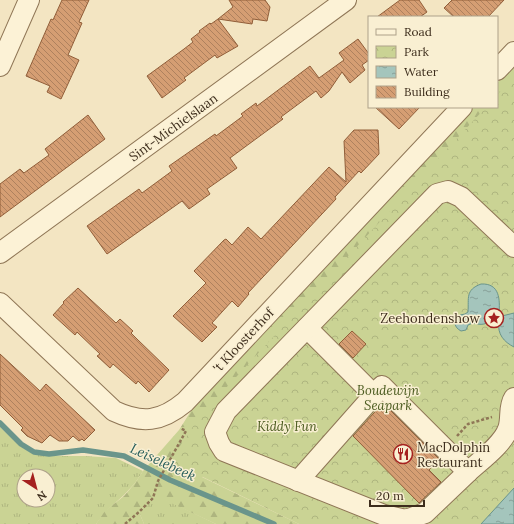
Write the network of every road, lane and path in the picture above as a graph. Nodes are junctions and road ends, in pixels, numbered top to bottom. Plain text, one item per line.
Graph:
1 (29, 0) edge
2 (346, 0) edge
3 (514, 52) edge
4 (0, 66) edge
5 (498, 69) edge
6 (461, 108) edge
7 (514, 247) edge
8 (0, 253) edge
9 (0, 303) edge
10 (307, 328) junction
11 (374, 395) junction
12 (512, 406) edge
13 (159, 418) junction
14 (444, 448) junction
15 (468, 472) junction
16 (298, 481) junction
17 (125, 524) edge

1 - 4 street
2 - 8 street, Sint-Michielslaan
3 - 5 street
6 - 13 street, 't Kloosterhof
7 - 10 street
9 - 13 street, 't Kloosterhof
10 - 11 street
10 - 16 street
11 - 14 street
11 - 16 street
12 - 14 path
12 - 15 street
13 - 17 path
14 - 15 street
15 - 16 street

